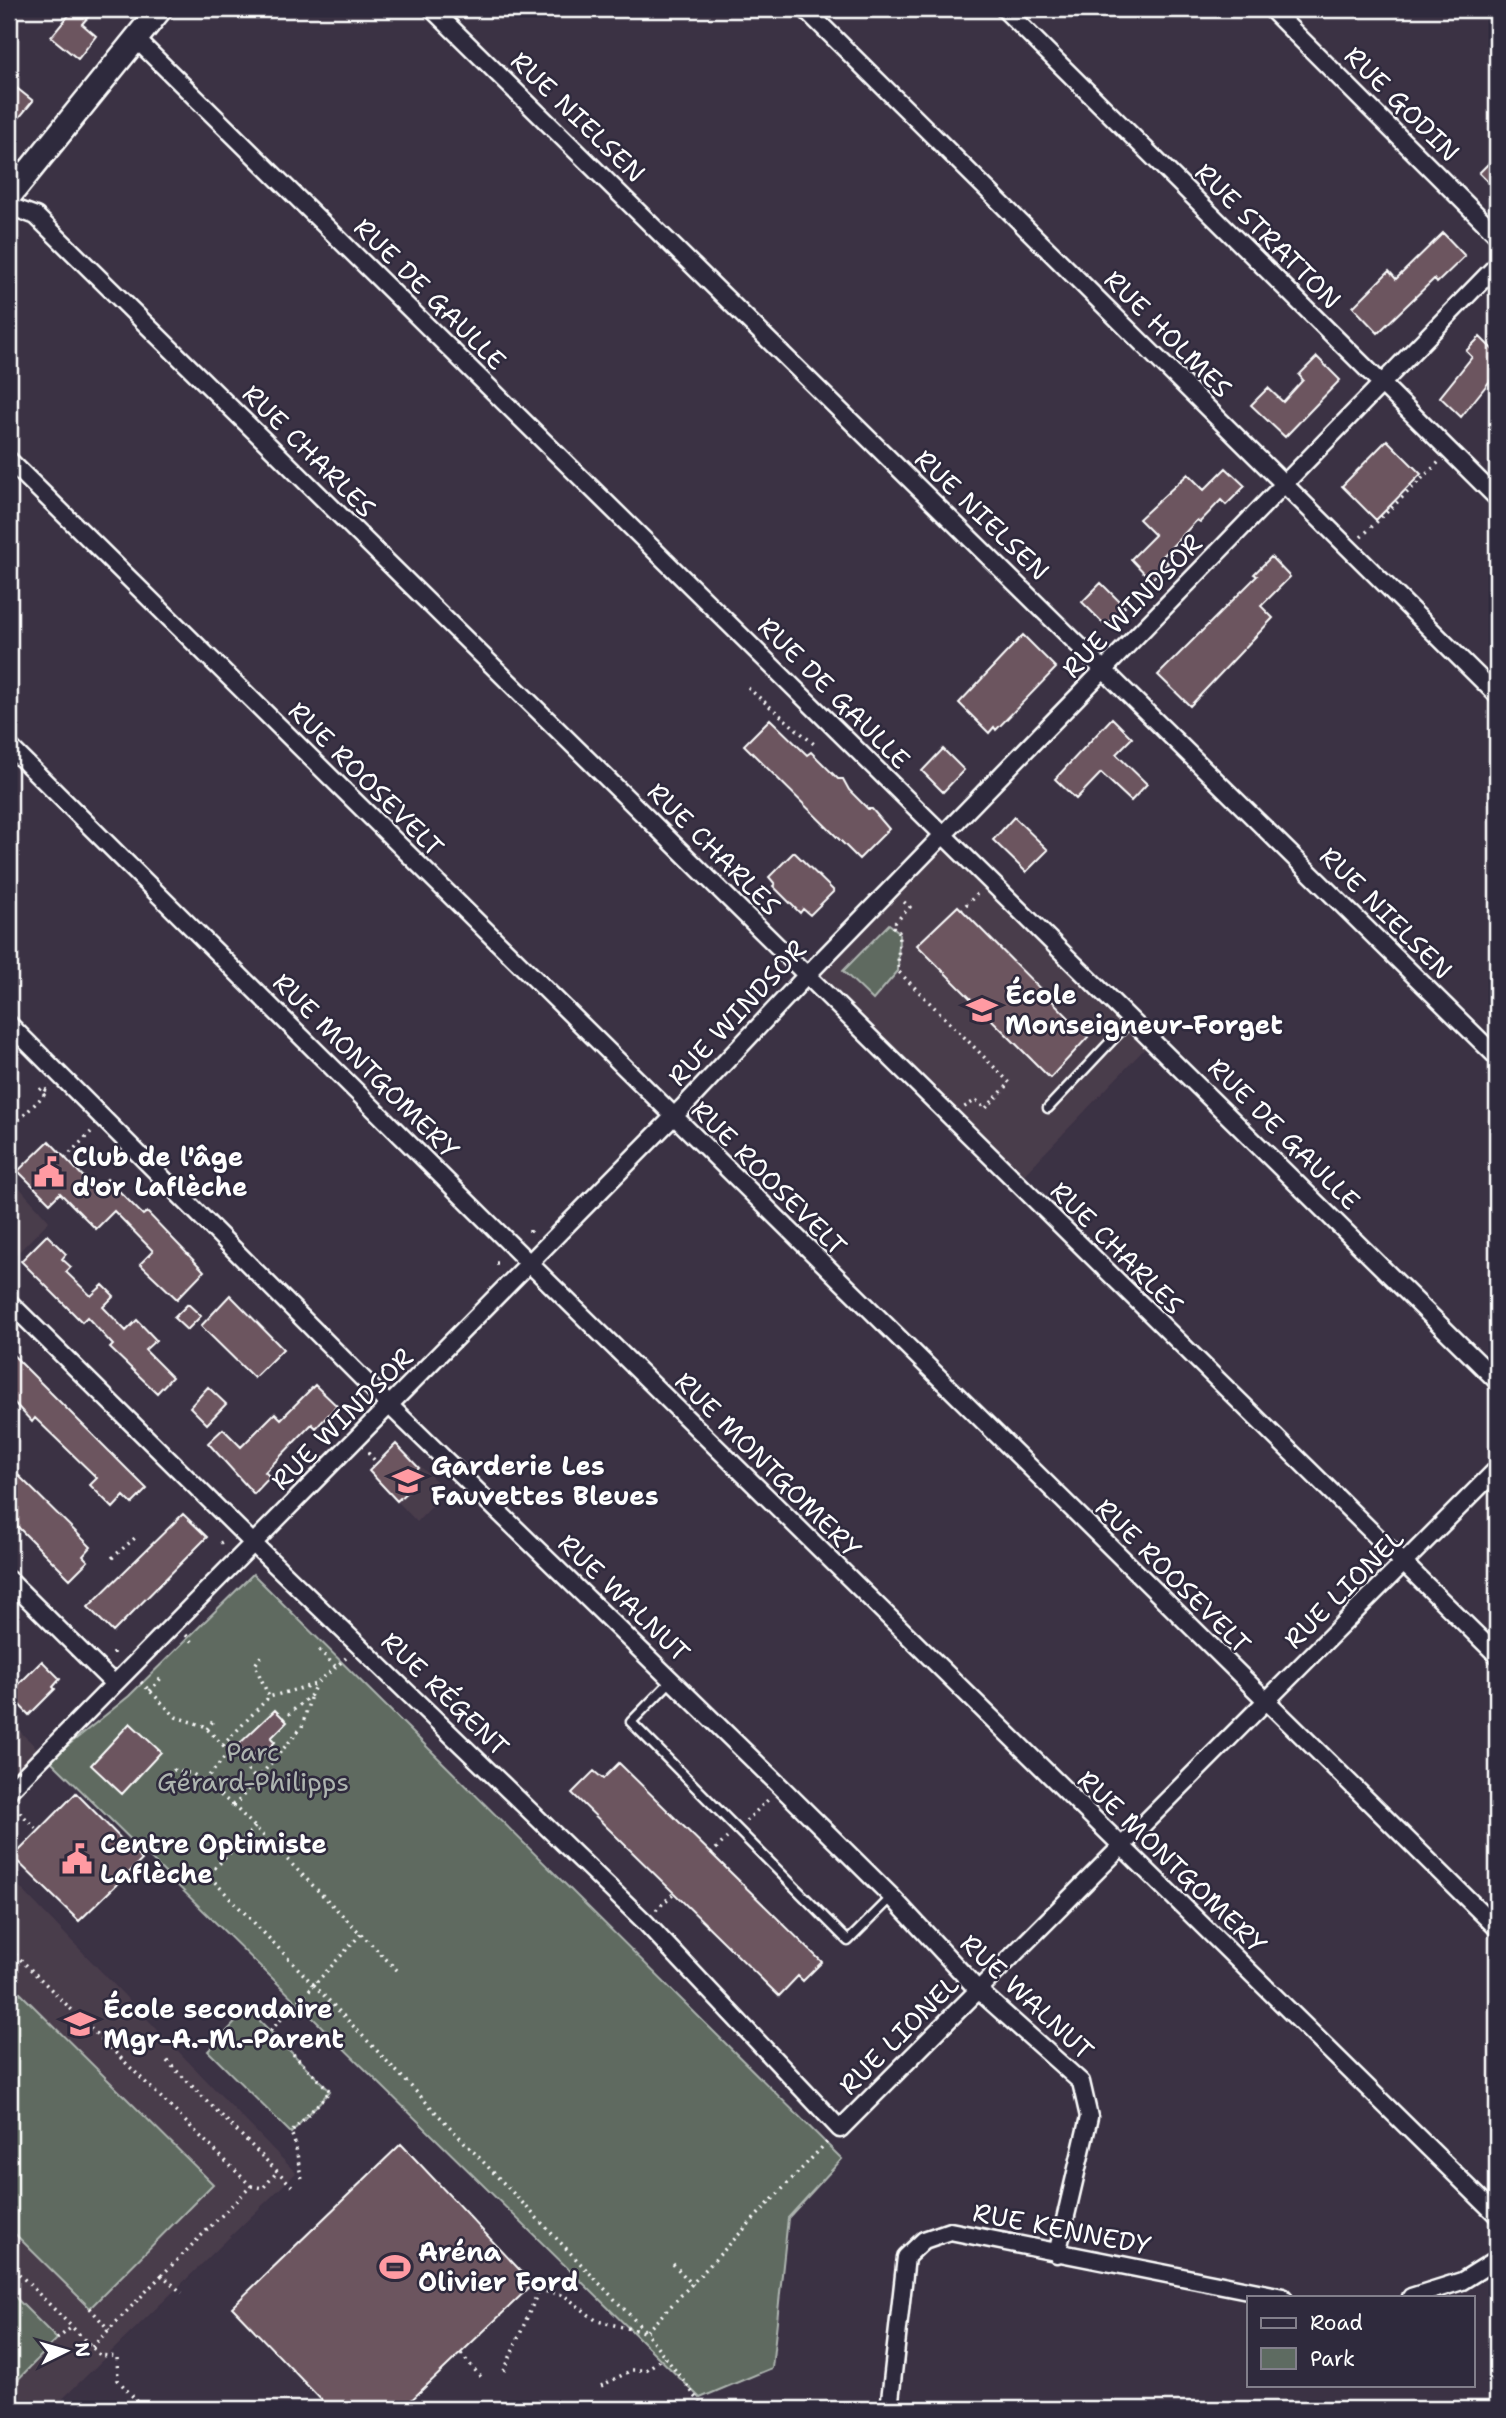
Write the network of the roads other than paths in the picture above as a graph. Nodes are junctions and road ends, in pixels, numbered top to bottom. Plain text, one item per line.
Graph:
1 (160, 9) edge
2 (432, 9) edge
3 (804, 9) edge
4 (1004, 9) edge
5 (1271, 9) edge
6 (136, 39) junction
7 (9, 196) edge
8 (9, 206) edge
9 (1497, 235) edge
10 (1497, 265) edge
11 (1382, 385) junction
12 (9, 460) edge
13 (1284, 483) junction
14 (1497, 498) edge
15 (1105, 670) junction
16 (1497, 695) edge
17 (9, 746) edge
18 (944, 835) junction
19 (807, 975) junction
20 (1132, 1019) junction
21 (9, 1024) edge
22 (1497, 1057) edge
23 (1048, 1108) dead end
24 (673, 1117) junction
25 (529, 1264) junction
26 (9, 1302) edge
27 (1497, 1381) edge
28 (389, 1405) junction
29 (1497, 1469) edge
30 (253, 1543) junction
31 (1403, 1564) junction
32 (9, 1580) edge
33 (1497, 1655) edge
34 (673, 1679) junction
35 (114, 1684) junction
36 (1266, 1702) junction
37 (11, 1798) edge
38 (1121, 1847) junction
39 (891, 1897) junction
40 (1497, 1928) edge
41 (978, 1990) junction
42 (835, 2135) joint
43 (1497, 2215) edge
44 (1057, 2254) junction
45 (1497, 2259) edge
46 (1278, 2296) edge
47 (1414, 2296) edge
48 (889, 2409) edge

1 - 6 main road
2 - 15 street, RUE NIELSEN
3 - 13 street, RUE HOLMES
4 - 11 street, RUE STRATTON
5 - 9 street, RUE GODIN
6 - 7 main road
6 - 18 street, RUE DE GAULLE
8 - 19 street, RUE CHARLES
10 - 11 street, RUE WINDSOR
11 - 13 street, RUE WINDSOR
11 - 14 street, RUE STRATTON
12 - 24 street, RUE ROOSEVELT
13 - 15 street, RUE WINDSOR
13 - 16 street, RUE HOLMES
15 - 18 street, RUE WINDSOR
15 - 22 street, RUE NIELSEN
17 - 25 street, RUE MONTGOMERY
18 - 19 street, RUE WINDSOR
18 - 20 street, RUE DE GAULLE
19 - 24 street, RUE WINDSOR
19 - 31 street, RUE CHARLES
20 - 23 lane
20 - 27 street, RUE DE GAULLE
21 - 28 street, RUE WALNUT
24 - 25 street, RUE WINDSOR
24 - 36 street, RUE ROOSEVELT
25 - 28 street, RUE WINDSOR
25 - 38 street, RUE MONTGOMERY
26 - 30 street, RUE RÉGENT
28 - 30 street, RUE WINDSOR
28 - 34 street, RUE WALNUT
29 - 31 street, RUE LIONEL
30 - 35 street, RUE WINDSOR
30 - 42 street, RUE RÉGENT
31 - 33 street, RUE CHARLES
31 - 36 street, RUE LIONEL
32 - 35 street
34 - 39 street, RUE WALNUT
34 - 39 lane
35 - 37 street, RUE WINDSOR
36 - 38 street, RUE LIONEL
36 - 40 street, RUE ROOSEVELT
38 - 41 street, RUE LIONEL
38 - 43 street, RUE MONTGOMERY
39 - 41 street, RUE WALNUT
41 - 42 street, RUE LIONEL
41 - 44 street, RUE WALNUT
44 - 46 street, RUE KENNEDY
44 - 48 street, RUE KENNEDY
45 - 47 street

